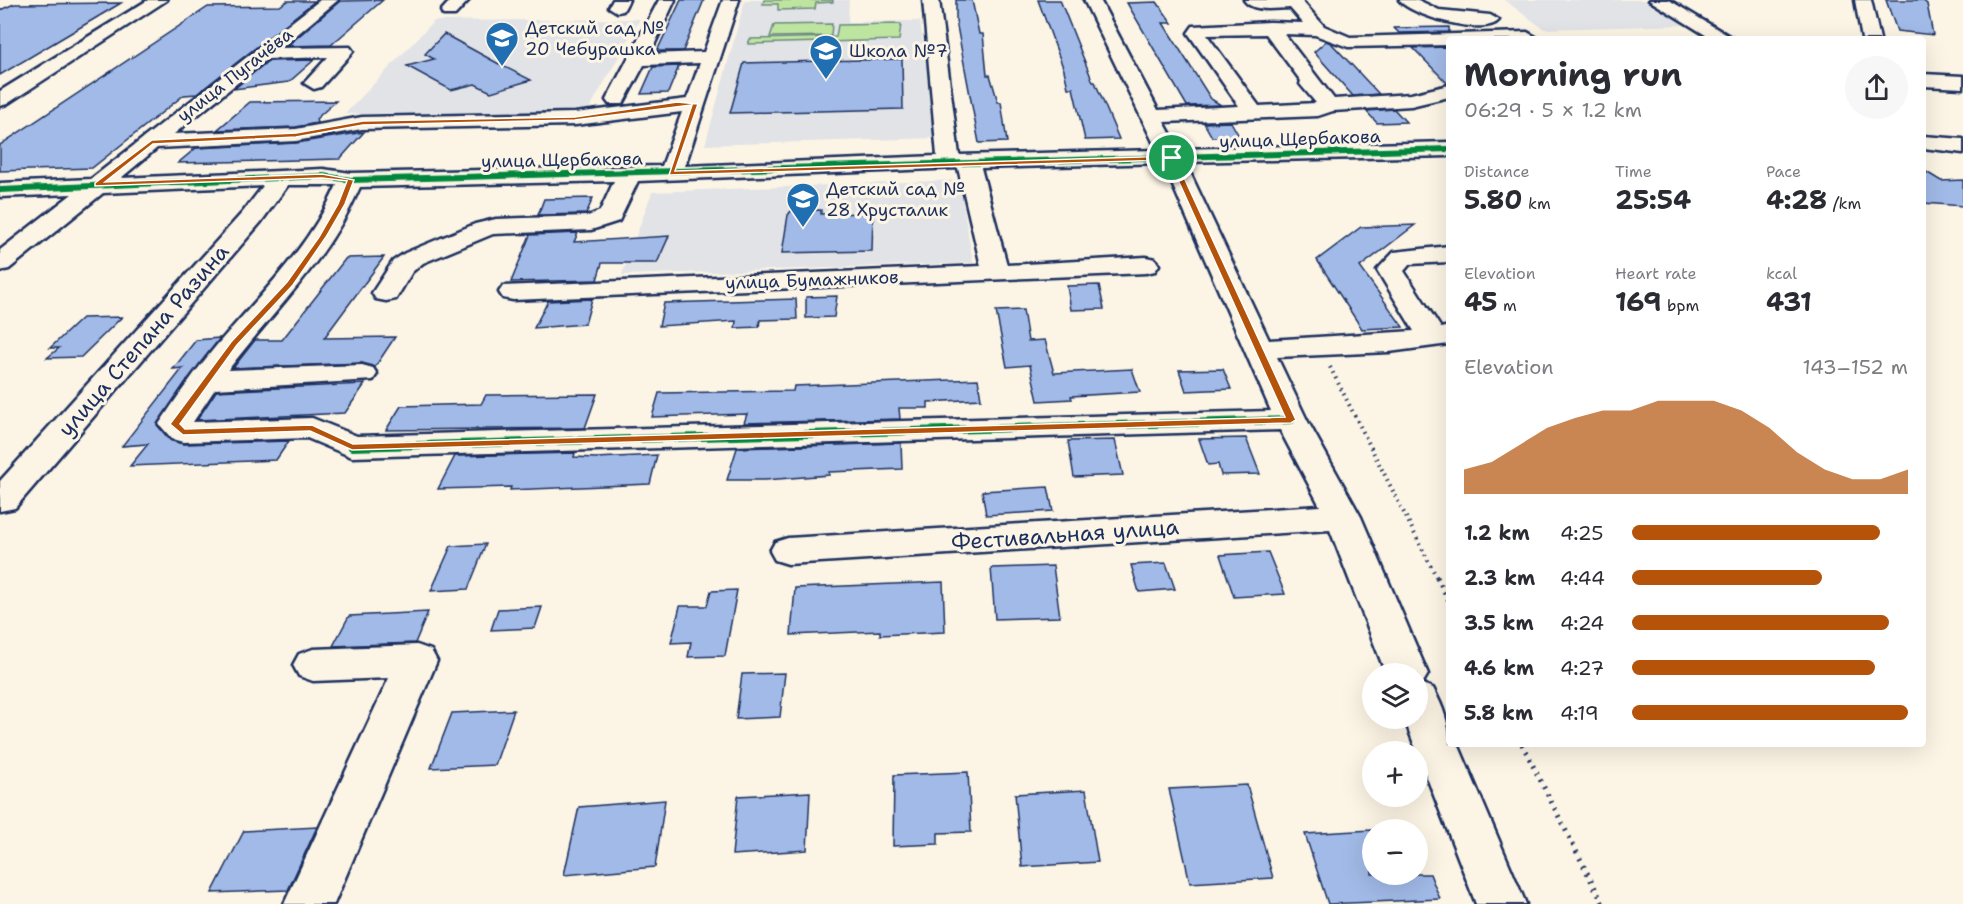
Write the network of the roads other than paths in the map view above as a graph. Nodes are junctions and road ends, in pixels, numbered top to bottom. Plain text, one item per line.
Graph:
1 (159, 0) edge
2 (330, 0) edge
3 (667, 0) edge
4 (731, 0) edge
5 (931, 0) edge
6 (1092, 0) edge
7 (1252, 0) edge
8 (1407, 0) edge
9 (1657, 0) edge
10 (1863, 0) edge
11 (1296, 2) edge
12 (1270, 27) junction
13 (1318, 30) junction
14 (1530, 36) edge
15 (1720, 36) edge
16 (1870, 36) edge
17 (1446, 40) edge
18 (262, 54) junction
19 (711, 57) junction
20 (638, 60) junction
21 (1926, 80) edge
22 (1963, 82) edge
23 (314, 83) dead end
24 (1446, 92) edge
25 (0, 100) edge
26 (616, 100) dead end
27 (695, 104) junction
28 (1329, 105) junction
29 (1253, 112) junction
30 (1150, 116) junction
31 (1927, 140) edge
32 (152, 142) junction
33 (1963, 146) edge
34 (1444, 154) edge
35 (1172, 158) junction
36 (958, 162) junction
37 (671, 173) junction
38 (629, 174) junction
39 (281, 178) junction
40 (351, 180) junction
41 (98, 184) junction
42 (0, 190) edge
43 (1446, 254) edge
44 (0, 263) edge
45 (1146, 265) dead end
46 (996, 273) junction
47 (513, 292) dead end
48 (387, 293) dead end
49 (1441, 336) edge
50 (1259, 349) junction
51 (362, 374) dead end
52 (207, 380) junction
53 (1291, 420) junction
54 (3, 500) dead end
55 (1343, 517) junction
56 (788, 551) dead end
57 (1403, 663) edge
58 (313, 665) dead end
59 (1428, 725) edge
60 (309, 904) edge
61 (1501, 904) edge

1 - 25 street
2 - 18 street, улица Пугачёва
3 - 20 street
4 - 19 street
5 - 36 street
6 - 30 street
7 - 11 street
8 - 14 street
9 - 15 street
10 - 16 street
11 - 13 street
12 - 13 street
12 - 28 street
12 - 29 street
13 - 17 street
18 - 23 street
18 - 32 street, улица Пугачёва
19 - 20 street
19 - 27 street
20 - 26 street
21 - 22 street
24 - 28 street
27 - 32 street
27 - 37 street
28 - 29 street
29 - 30 street
30 - 35 street
31 - 33 street
32 - 41 street, улица Пугачёва
34 - 35 street, улица Щербакова
35 - 36 street, улица Щербакова
35 - 50 street
36 - 37 street, улица Щербакова
36 - 46 street
37 - 38 street, улица Щербакова
38 - 40 street, улица Щербакова
38 - 48 street
39 - 40 street, улица Щербакова
39 - 41 street, улица Щербакова
39 - 54 street, улица Степана Разина
40 - 52 street
41 - 42 street, улица Щербакова
41 - 44 street, улица Пугачёва
43 - 49 street
45 - 46 street, улица Бумажников
46 - 47 street, улица Бумажников
49 - 50 street
50 - 53 street
51 - 52 street
52 - 53 street
53 - 55 street
55 - 56 street, Фестивальная улица
55 - 57 street
58 - 60 street
59 - 61 street

